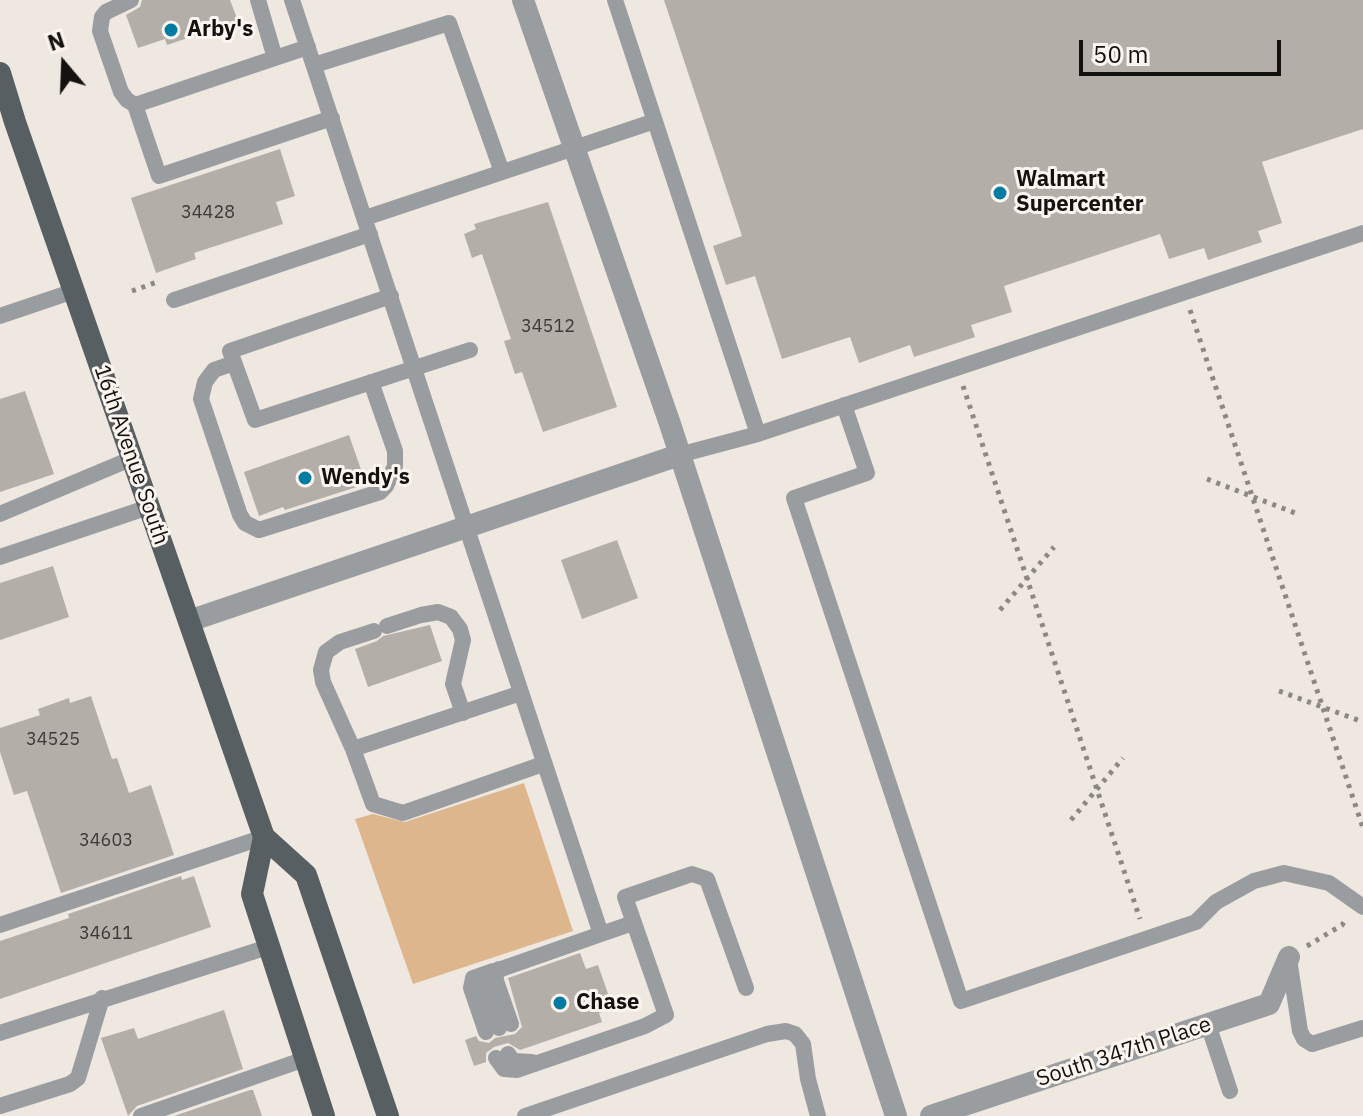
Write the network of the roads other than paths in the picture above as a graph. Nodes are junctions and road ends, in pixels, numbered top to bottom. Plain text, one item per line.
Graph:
1 (131, 0) edge
2 (258, 0) edge
3 (292, 0) edge
4 (523, 0) edge
5 (615, 0) edge
6 (308, 47) junction
7 (275, 58) junction
8 (314, 65) junction
9 (0, 73) edge
10 (135, 105) junction
11 (332, 118) junction
12 (655, 121) junction
13 (7, 125) edge
14 (572, 148) junction
15 (502, 172) junction
16 (367, 226) junction
17 (1363, 233) edge
18 (74, 291) junction
19 (391, 296) junction
20 (174, 300) dead end
21 (0, 316) edge
22 (470, 350) dead end
23 (234, 363) junction
24 (414, 367) junction
25 (371, 382) junction
26 (844, 405) junction
27 (758, 434) junction
28 (679, 455) junction
29 (133, 458) junction
30 (149, 507) junction
31 (0, 514) edge
32 (466, 527) junction
33 (0, 557) edge
34 (189, 621) junction
35 (521, 693) junction
36 (463, 713) junction
37 (353, 749) junction
38 (543, 764) junction
39 (264, 837) junction
40 (1361, 906) edge
41 (633, 923) junction
42 (0, 925) edge
43 (601, 934) junction
44 (268, 947) junction
45 (1289, 957) joint
46 (746, 988) dead end
47 (102, 998) junction
48 (1208, 1024) junction
49 (499, 1028) dead end
50 (1363, 1028) edge
51 (0, 1033) edge
52 (305, 1059) junction
53 (537, 1062) junction
54 (1230, 1091) dead end
55 (0, 1106) edge
56 (141, 1116) edge
57 (324, 1116) edge
58 (388, 1116) edge
59 (525, 1116) edge
60 (818, 1116) edge
61 (896, 1116) edge
62 (931, 1116) edge

1 - 10 lane
2 - 7 lane
3 - 6 lane
4 - 14 street
5 - 12 lane
6 - 7 lane
6 - 8 lane
7 - 10 lane
8 - 11 lane
8 - 15 lane
9 - 13 main road, 16th Avenue South
10 - 11 lane
11 - 16 lane
12 - 14 lane
12 - 27 lane
13 - 18 main road, 16th Avenue South
14 - 15 lane
14 - 28 street
15 - 16 lane
16 - 19 lane
16 - 20 lane
17 - 26 lane
18 - 21 lane
18 - 29 main road, 16th Avenue South
19 - 23 lane
19 - 24 lane
22 - 24 lane
23 - 25 lane
23 - 25 lane
24 - 25 lane
24 - 32 lane
26 - 27 lane
26 - 40 lane
27 - 28 lane
28 - 32 street
28 - 61 street
29 - 30 main road, 16th Avenue South
29 - 31 lane
30 - 33 lane
30 - 34 main road, 16th Avenue South
32 - 34 street
32 - 35 lane
34 - 39 main road, 16th Avenue South
35 - 36 lane
35 - 38 lane
36 - 37 lane
36 - 37 lane
37 - 38 lane
38 - 43 lane
39 - 42 lane
39 - 44 main road
39 - 58 main road, 16th Avenue South
41 - 43 lane
41 - 46 lane
41 - 53 lane
43 - 49 lane
44 - 47 lane
44 - 52 main road
45 - 48 street, South 347th Place
45 - 50 lane
47 - 51 lane
47 - 55 lane
48 - 54 lane
48 - 62 street, South 347th Place
52 - 56 lane
52 - 57 main road
53 - 53 lane
59 - 60 lane

